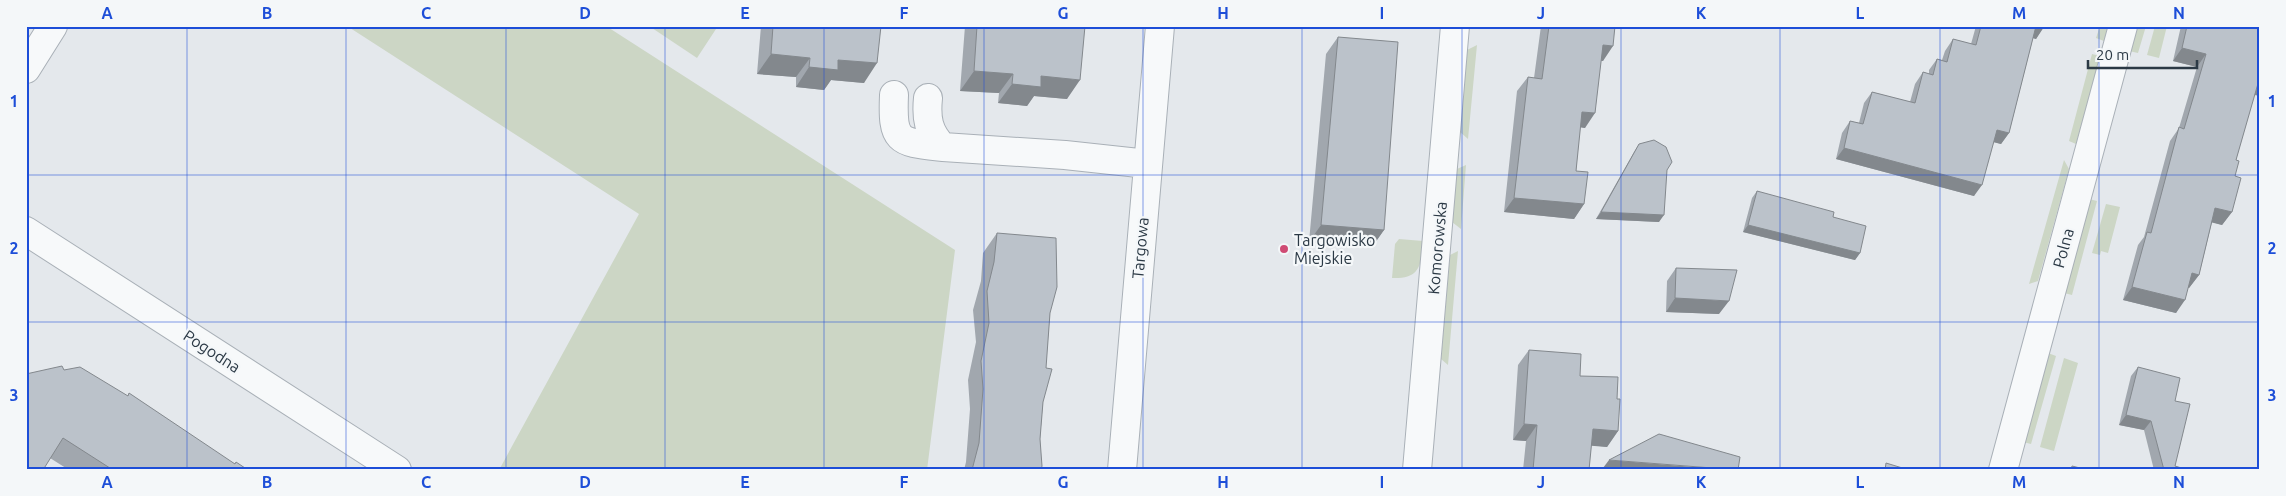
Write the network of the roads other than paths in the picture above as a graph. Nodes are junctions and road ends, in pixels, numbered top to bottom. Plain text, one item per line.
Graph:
1 (53, 26) edge
2 (1160, 26) edge
3 (1455, 26) edge
4 (2123, 26) edge
5 (26, 69) edge
6 (894, 95) dead end
7 (928, 98) dead end
8 (943, 147) junction
9 (1148, 164) junction
10 (26, 232) edge
11 (397, 470) edge
12 (1122, 470) edge
13 (1417, 470) edge
14 (2003, 470) edge

1 - 5 street
2 - 9 street, Targowa
3 - 13 street, Komorowska
4 - 14 street, Polna
6 - 8 street
7 - 8 street
8 - 9 street
9 - 12 street, Targowa
10 - 11 street, Pogodna

